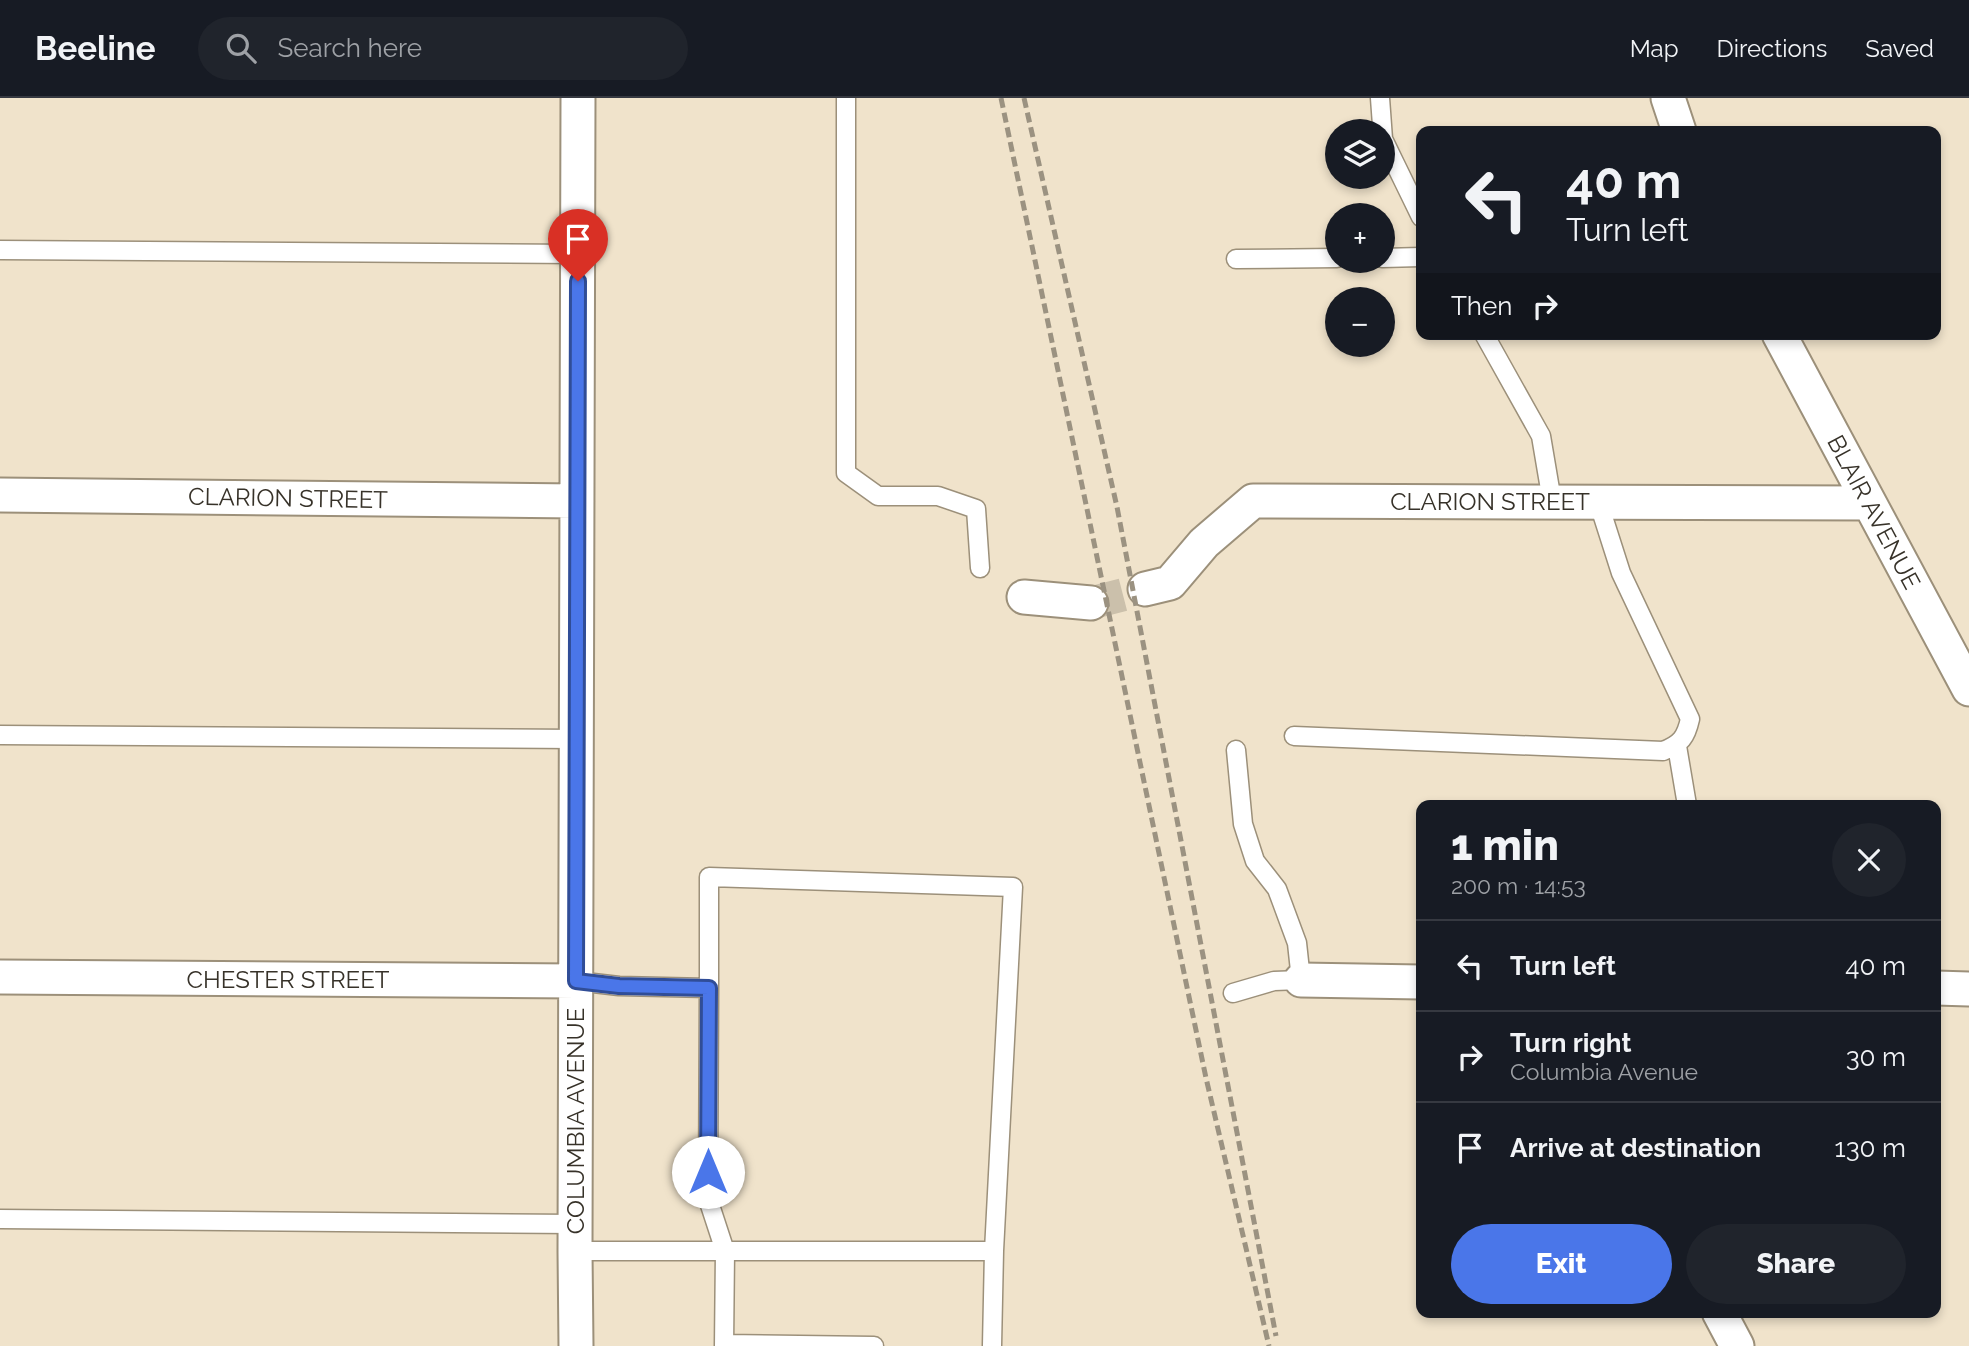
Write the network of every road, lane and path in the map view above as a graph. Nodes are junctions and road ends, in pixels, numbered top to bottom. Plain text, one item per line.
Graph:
1 (578, 98) edge
2 (846, 98) edge
3 (1380, 98) edge
4 (1668, 98) edge
5 (1677, 126) edge
6 (1416, 207) edge
7 (0, 250) edge
8 (578, 254) junction
9 (1416, 257) edge
10 (1325, 258) edge
11 (1395, 258) edge
12 (1236, 259) dead end
13 (1487, 340) edge
14 (1782, 340) edge
15 (0, 495) edge
16 (577, 501) junction
17 (1552, 501) junction
18 (1598, 501) junction
19 (1869, 503) junction
20 (980, 568) dead end
21 (1145, 589) tunnel mouth
22 (1024, 597) dead end
23 (1091, 603) tunnel mouth
24 (1969, 689) edge
25 (0, 735) edge
26 (1294, 736) dead end
27 (576, 738) junction
28 (1677, 746) junction
29 (1236, 750) dead end
30 (1686, 800) edge
31 (0, 977) edge
32 (1301, 980) junction
33 (576, 981) junction
34 (1416, 982) edge
35 (709, 988) junction
36 (1941, 988) edge
37 (1969, 989) edge
38 (1233, 993) dead end
39 (0, 1219) edge
40 (575, 1237) junction
41 (725, 1251) junction
42 (994, 1251) junction
43 (1722, 1318) edge
44 (724, 1345) edge
45 (576, 1346) edge
46 (874, 1346) edge
47 (992, 1346) edge
48 (1737, 1346) edge

1 - 8 street, COLUMBIA AVENUE
2 - 20 lane
3 - 6 lane
4 - 5 street
7 - 8 lane
8 - 16 street, COLUMBIA AVENUE
9 - 11 lane
10 - 12 lane
13 - 17 lane
14 - 19 street, BLAIR AVENUE
15 - 16 street, CLARION STREET
16 - 27 street, COLUMBIA AVENUE
17 - 18 street, CLARION STREET
17 - 21 street, CLARION STREET
18 - 19 street, CLARION STREET
18 - 28 lane
19 - 24 street, BLAIR AVENUE
22 - 23 street
25 - 27 lane
26 - 28 lane
27 - 33 street, COLUMBIA AVENUE
28 - 30 lane
29 - 32 lane
31 - 33 street, CHESTER STREET
32 - 34 street
32 - 38 lane
33 - 35 lane
33 - 40 street, COLUMBIA AVENUE
35 - 41 lane
35 - 42 lane
36 - 37 street
39 - 40 lane
40 - 41 lane
40 - 45 street, COLUMBIA AVENUE
41 - 42 lane
41 - 44 lane
42 - 47 lane
43 - 48 street
44 - 46 lane

